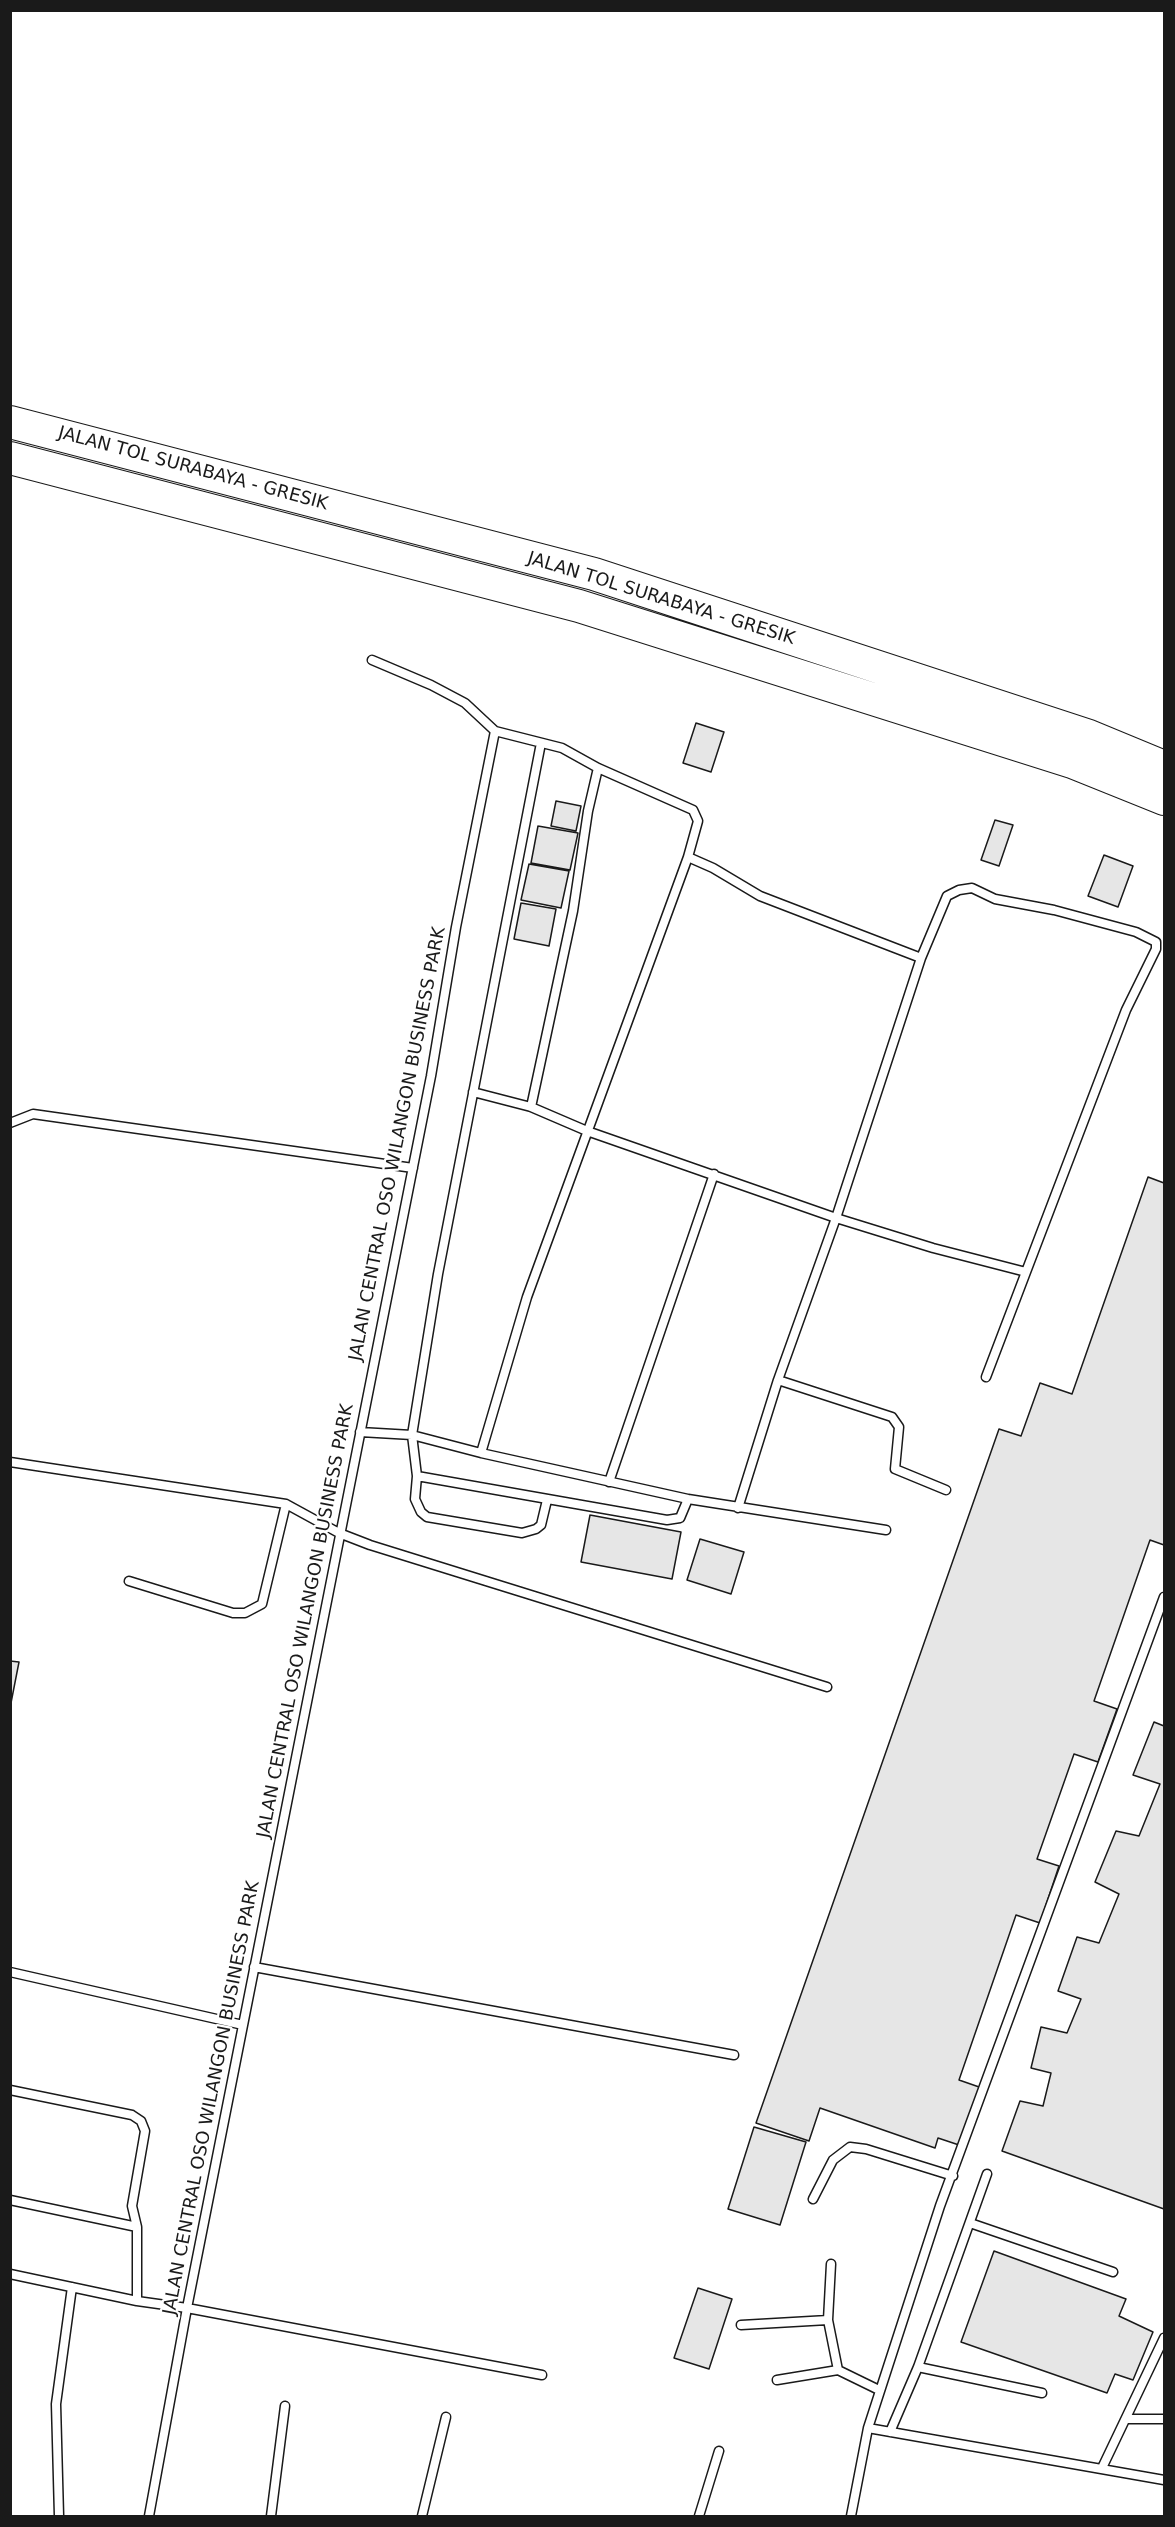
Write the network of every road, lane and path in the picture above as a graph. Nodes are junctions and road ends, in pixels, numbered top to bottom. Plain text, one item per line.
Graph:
1 (10, 422) edge
2 (10, 458) edge
3 (372, 660) dead end
4 (495, 732) junction
5 (541, 743) junction
6 (1164, 767) edge
7 (598, 768) junction
8 (1164, 799) edge
9 (688, 856) junction
10 (921, 958) junction
11 (473, 1092) junction
12 (531, 1107) junction
13 (10, 1123) edge
14 (587, 1131) junction
15 (413, 1168) junction
16 (714, 1174) junction
17 (836, 1218) junction
18 (1026, 1272) junction
19 (986, 1377) dead end
20 (778, 1380) junction
21 (360, 1432) junction
22 (412, 1435) junction
23 (481, 1454) junction
24 (10, 1462) edge
25 (417, 1476) junction
26 (609, 1482) junction
27 (946, 1490) dead end
28 (688, 1499) junction
29 (548, 1500) junction
30 (286, 1504) junction
31 (738, 1508) junction
32 (886, 1530) dead end
33 (339, 1533) junction
34 (129, 1581) dead end
35 (1164, 1597) edge
36 (827, 1687) dead end
37 (254, 1967) junction
38 (10, 1972) edge
39 (243, 2025) junction
40 (734, 2055) dead end
41 (10, 2090) edge
42 (987, 2174) dead end
43 (953, 2176) junction
44 (813, 2199) dead end
45 (10, 2200) edge
46 (970, 2223) junction
47 (137, 2227) junction
48 (831, 2264) dead end
49 (1113, 2272) dead end
50 (10, 2274) edge
51 (72, 2287) junction
52 (137, 2301) junction
53 (187, 2308) junction
54 (828, 2320) junction
55 (741, 2325) dead end
56 (1164, 2338) edge
57 (918, 2367) junction
58 (838, 2370) junction
59 (542, 2375) dead end
60 (777, 2380) dead end
61 (879, 2390) junction
62 (1042, 2393) dead end
63 (285, 2406) dead end
64 (446, 2417) dead end
65 (1126, 2419) junction
66 (1164, 2419) edge
67 (868, 2428) junction
68 (890, 2432) junction
69 (719, 2451) dead end
70 (1102, 2468) junction
71 (1164, 2480) edge
72 (59, 2517) edge
73 (149, 2517) edge
74 (271, 2517) edge
75 (422, 2517) edge
76 (699, 2517) edge
77 (851, 2517) edge

1 - 6 highway, JALAN TOL SURABAYA - GRESIK
2 - 8 highway, JALAN TOL SURABAYA - GRESIK
3 - 4 lane
4 - 5 lane
4 - 15 lane, JALAN CENTRAL OSO WILANGON BUSINESS PARK
5 - 7 lane
5 - 11 lane
7 - 9 lane
7 - 12 lane
9 - 10 lane
9 - 14 lane
10 - 17 lane
10 - 18 lane
11 - 12 lane
11 - 22 lane
12 - 14 lane
13 - 15 lane
14 - 16 lane
14 - 23 lane
15 - 21 lane, JALAN CENTRAL OSO WILANGON BUSINESS PARK
16 - 17 lane
16 - 26 lane
17 - 18 lane
17 - 20 lane
18 - 19 lane
20 - 27 lane
20 - 31 lane
21 - 22 lane
21 - 33 lane, JALAN CENTRAL OSO WILANGON BUSINESS PARK
22 - 23 lane
22 - 25 lane
23 - 26 lane
24 - 30 lane
25 - 29 lane
25 - 29 lane
26 - 28 lane
28 - 29 lane
28 - 31 lane
30 - 33 lane
30 - 34 lane
31 - 32 lane
33 - 36 lane
33 - 37 lane, JALAN CENTRAL OSO WILANGON BUSINESS PARK
35 - 43 lane
37 - 39 lane, JALAN CENTRAL OSO WILANGON BUSINESS PARK
37 - 40 lane
38 - 39 lane
39 - 53 lane, JALAN CENTRAL OSO WILANGON BUSINESS PARK
41 - 47 lane
42 - 46 lane
43 - 44 lane
43 - 61 lane
45 - 47 lane
46 - 49 lane
46 - 57 lane
47 - 52 lane
48 - 54 lane
50 - 51 lane
51 - 52 lane
51 - 72 lane
52 - 53 lane
53 - 59 lane
53 - 73 lane, JALAN CENTRAL OSO WILANGON BUSINESS PARK
54 - 55 lane
54 - 58 lane
56 - 65 lane
57 - 62 lane
57 - 68 lane
58 - 60 lane
58 - 61 lane
61 - 67 lane
63 - 74 lane
64 - 75 lane
65 - 66 lane
65 - 70 lane
67 - 68 lane
67 - 77 lane
68 - 70 lane
69 - 76 lane
70 - 71 lane

